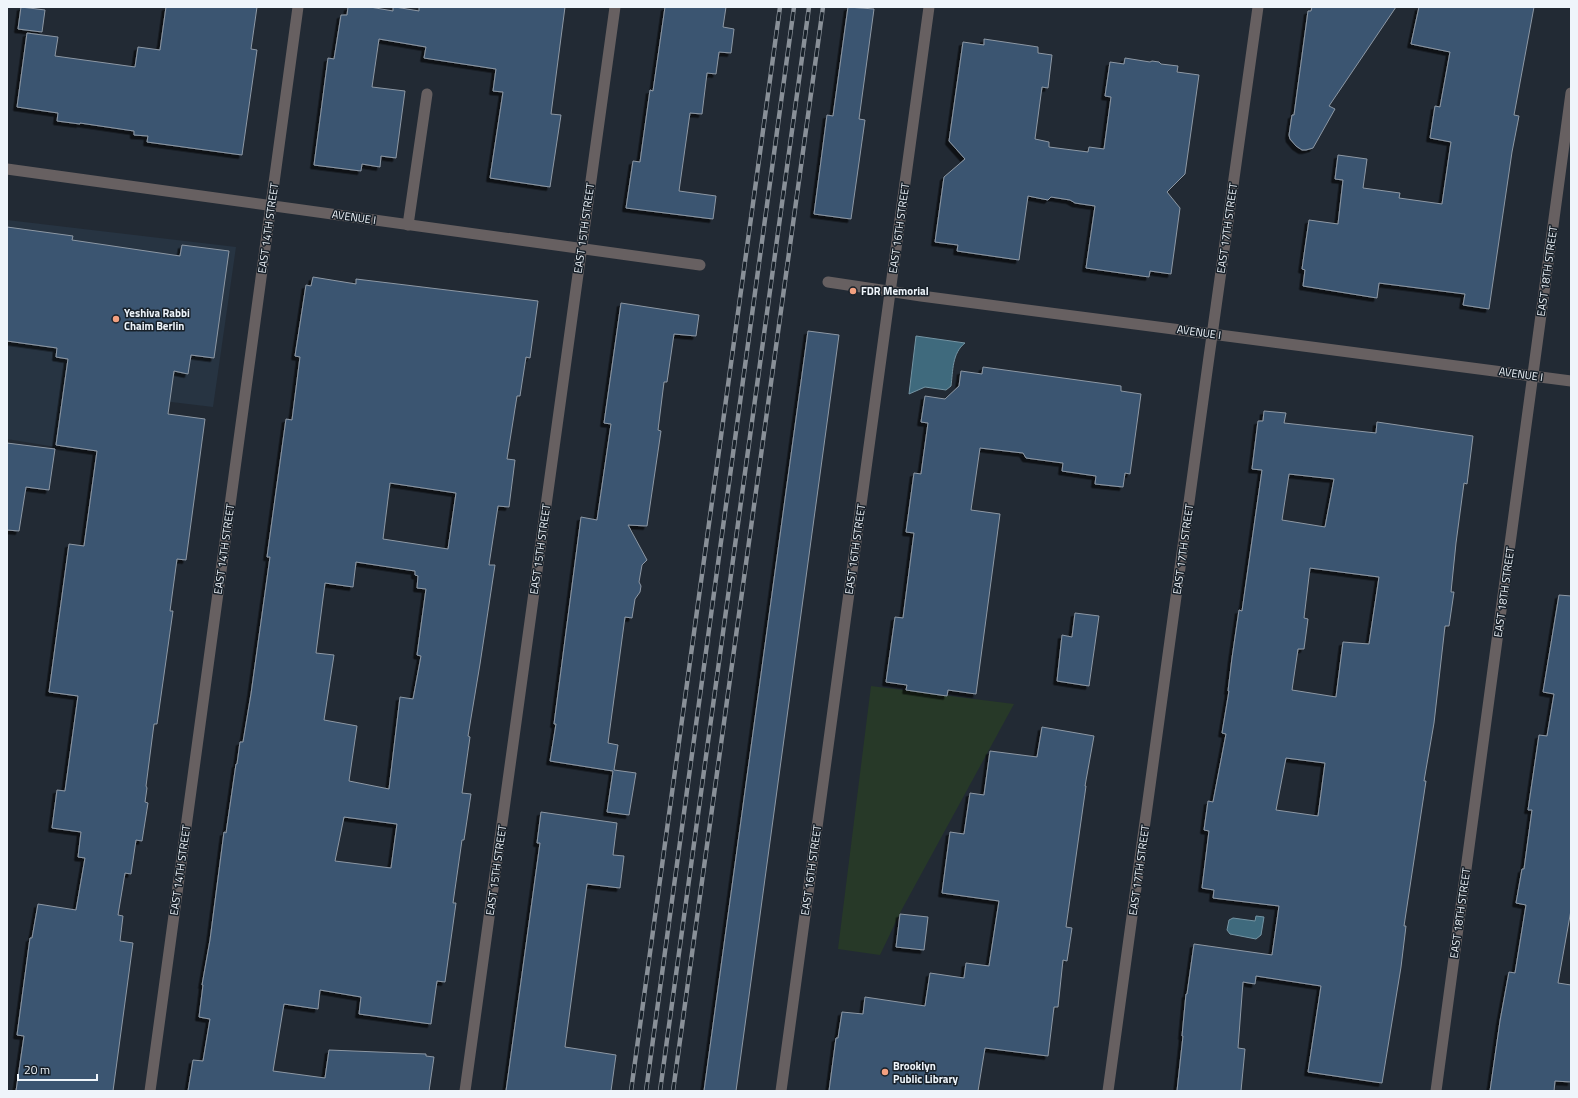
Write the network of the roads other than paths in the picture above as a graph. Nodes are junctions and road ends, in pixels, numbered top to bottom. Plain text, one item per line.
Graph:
1 (298, 7) edge
2 (615, 7) edge
3 (929, 7) edge
4 (1258, 7) edge
5 (1571, 93) edge
6 (426, 94) dead end
7 (7, 169) edge
8 (271, 206) junction
9 (408, 225) junction
10 (582, 248) junction
11 (700, 265) dead end
12 (828, 282) dead end
13 (890, 292) junction
14 (1212, 334) junction
15 (1533, 376) junction
16 (1571, 381) edge
17 (150, 1091) edge
18 (465, 1091) edge
19 (781, 1091) edge
20 (1108, 1091) edge
21 (1436, 1091) edge

1 - 8 street, EAST 14TH STREET
2 - 10 street, EAST 15TH STREET
3 - 13 street, EAST 16TH STREET
4 - 14 street, EAST 17TH STREET
5 - 15 street, EAST 18TH STREET
6 - 9 street
7 - 8 street, AVENUE I
8 - 9 street, AVENUE I
8 - 17 street, EAST 14TH STREET
9 - 10 street, AVENUE I
10 - 11 street, AVENUE I
10 - 18 street, EAST 15TH STREET
12 - 13 street, AVENUE I
13 - 14 street, AVENUE I
13 - 19 street, EAST 16TH STREET
14 - 15 street, AVENUE I
14 - 20 street, EAST 17TH STREET
15 - 16 street, AVENUE I
15 - 21 street, EAST 18TH STREET

